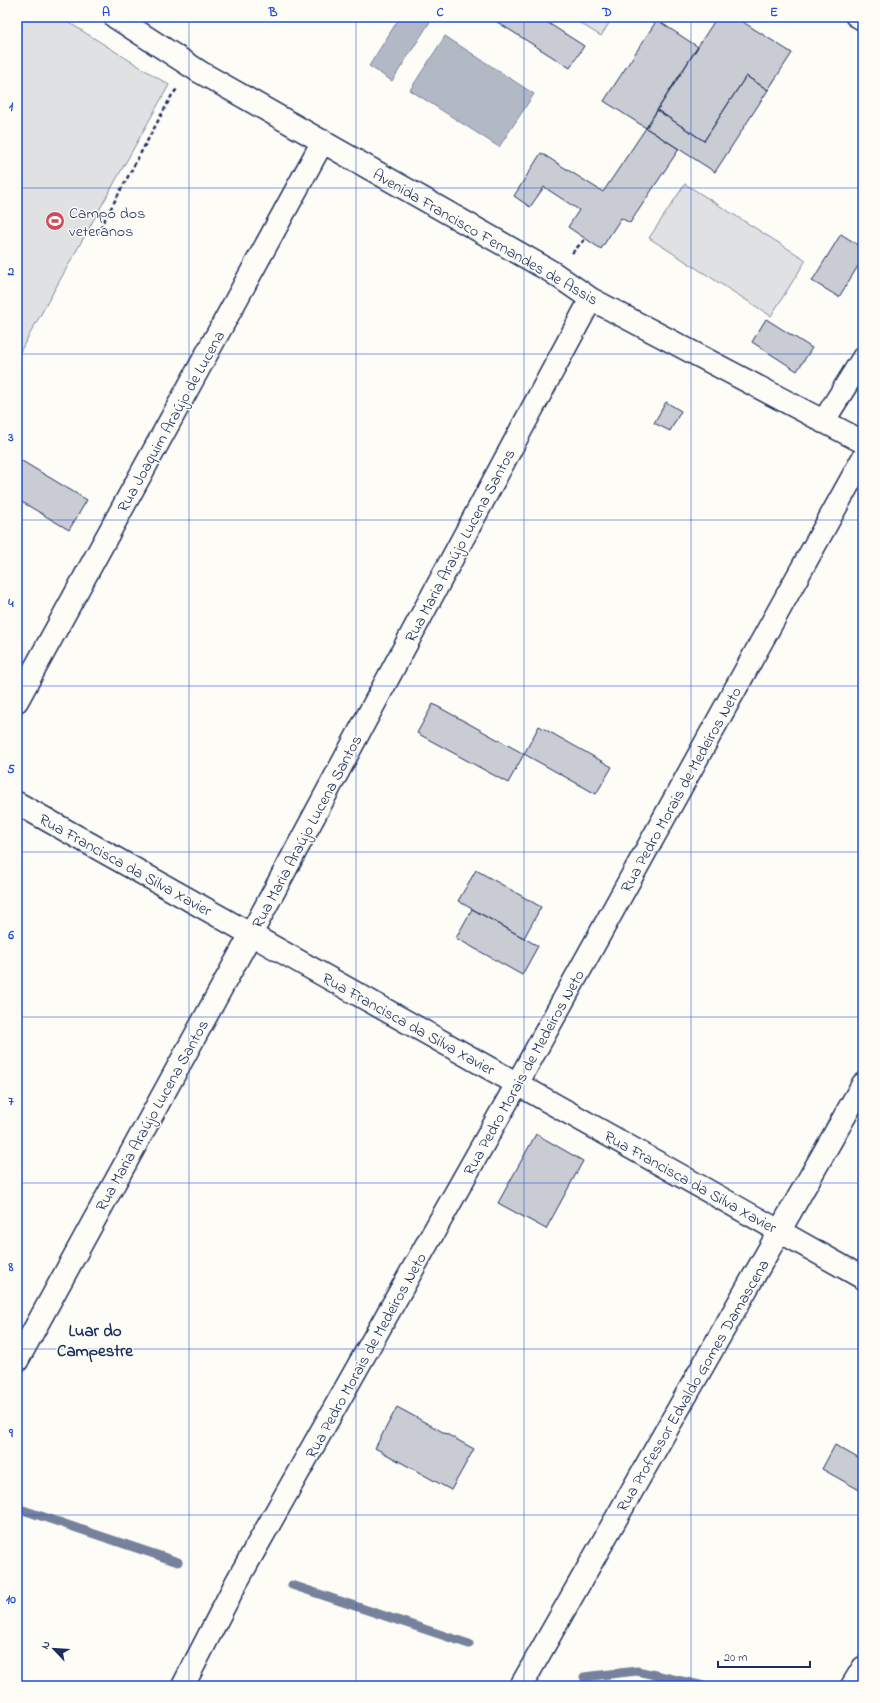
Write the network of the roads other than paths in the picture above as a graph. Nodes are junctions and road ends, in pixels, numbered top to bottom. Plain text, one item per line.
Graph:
1 (115, 17) edge
2 (854, 17) edge
3 (863, 22) edge
4 (323, 141) junction
5 (592, 299) junction
6 (863, 358) edge
7 (823, 422) junction
8 (863, 442) edge
9 (863, 458) edge
10 (17, 701) edge
11 (17, 803) edge
12 (251, 934) junction
13 (517, 1084) junction
14 (863, 1084) edge
15 (780, 1231) junction
16 (863, 1278) edge
17 (17, 1361) edge
18 (863, 1668) edge
19 (183, 1686) edge
20 (521, 1686) edge
21 (852, 1686) edge

1 - 4 street, Avenida Francisco Fernandes de Assis
2 - 3 lane
4 - 5 street, Avenida Francisco Fernandes de Assis
4 - 10 street, Rua Joaquim Araújo de Lucena
5 - 7 street, Avenida Francisco Fernandes de Assis
5 - 12 street, Rua Maria Araújo Lucena Santos
6 - 7 street
7 - 8 street, Avenida Francisco Fernandes de Assis
9 - 13 street, Rua Pedro Morais de Medeiros Neto
11 - 12 street, Rua Francisca da Silva Xavier
12 - 13 street, Rua Francisca da Silva Xavier
12 - 17 street, Rua Maria Araújo Lucena Santos
13 - 15 street, Rua Francisca da Silva Xavier
13 - 19 street, Rua Pedro Morais de Medeiros Neto
14 - 15 street, Rua Professor Edvaldo Gomes Damascena
15 - 16 street, Rua Francisca da Silva Xavier
15 - 20 street, Rua Professor Edvaldo Gomes Damascena
18 - 21 street

